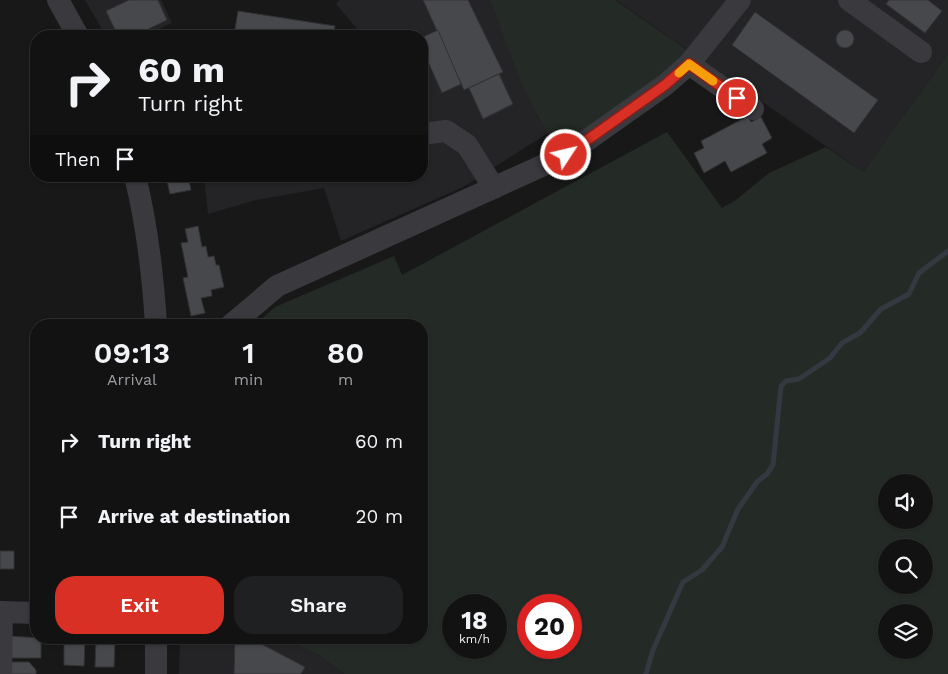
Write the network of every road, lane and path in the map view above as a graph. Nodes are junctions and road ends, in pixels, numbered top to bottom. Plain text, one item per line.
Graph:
1 (58, 0) edge
2 (740, 0) edge
3 (859, 3) edge
4 (75, 30) edge
5 (921, 52) dead end
6 (689, 64) junction
7 (752, 109) dead end
8 (428, 133) edge
9 (136, 182) edge
10 (494, 188) junction
11 (156, 319) edge
12 (239, 319) edge
13 (1, 612) edge
14 (30, 612) edge
15 (156, 644) edge
16 (1, 674) edge
17 (156, 674) edge

1 - 4 street
2 - 6 street
3 - 5 street
6 - 7 street
6 - 10 street
8 - 10 street
9 - 11 street
10 - 12 street
13 - 14 street
13 - 16 street
15 - 17 street

